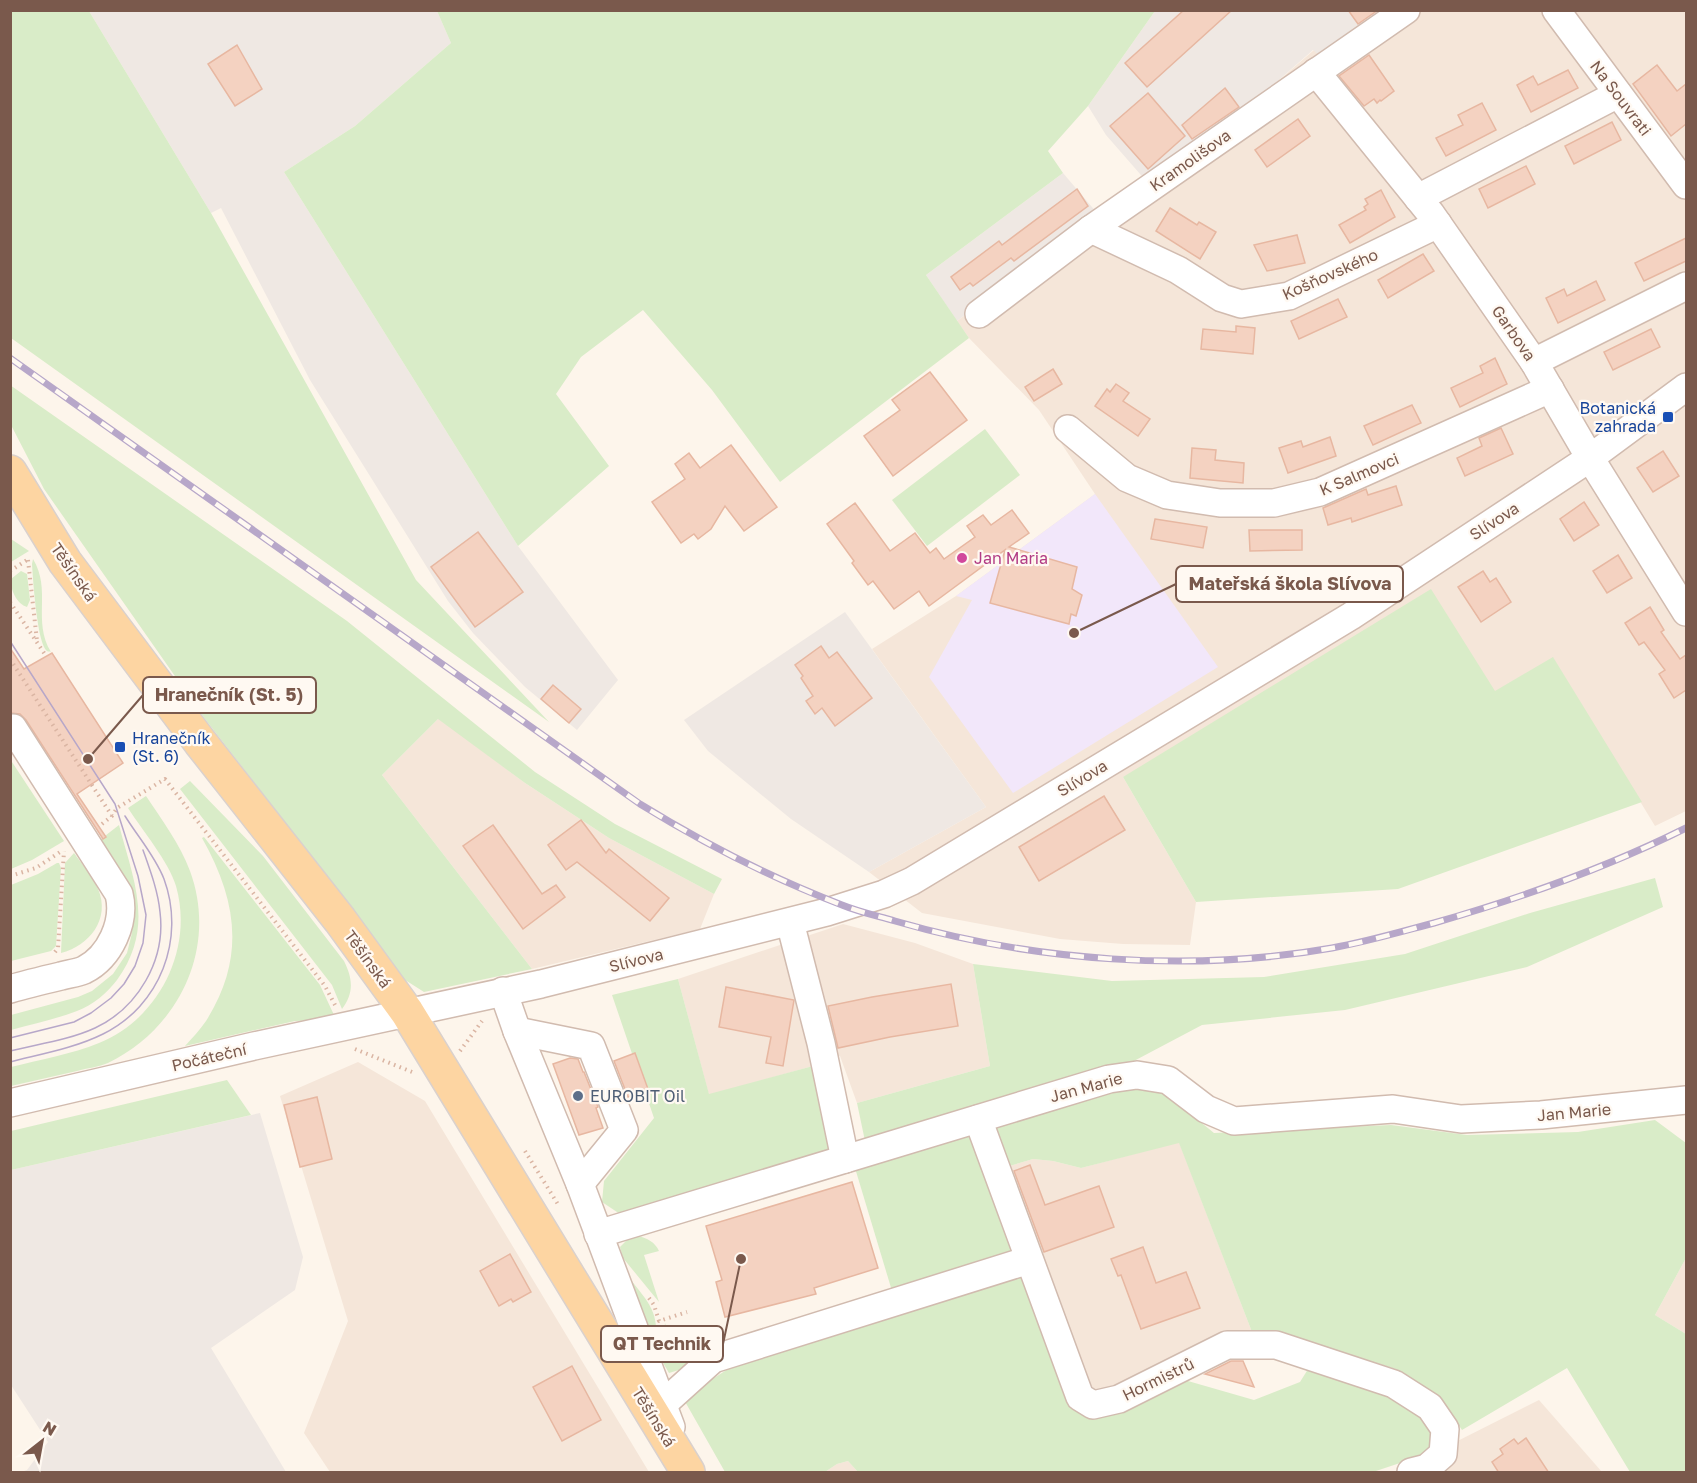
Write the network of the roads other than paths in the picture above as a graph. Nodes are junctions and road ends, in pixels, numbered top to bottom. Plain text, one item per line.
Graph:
1 (1406, 10) edge
2 (1556, 10) edge
3 (1316, 72) junction
4 (1618, 94) junction
5 (1686, 185) edge
6 (1418, 198) junction
7 (1438, 224) junction
8 (1091, 229) junction
9 (1686, 286) edge
10 (979, 314) dead end
11 (1534, 362) junction
12 (1686, 387) edge
13 (1550, 389) junction
14 (1068, 429) dead end
15 (1590, 458) junction
16 (15, 490) edge
17 (1686, 612) edge
18 (13, 728) dead end
19 (790, 922) junction
20 (10, 988) edge
21 (503, 991) junction
22 (407, 1012) junction
23 (517, 1032) junction
24 (1686, 1100) edge
25 (10, 1103) edge
26 (978, 1119) junction
27 (845, 1159) junction
28 (580, 1184) junction
29 (598, 1234) junction
30 (1029, 1260) junction
31 (658, 1410) junction
32 (685, 1468) edge
33 (1411, 1473) edge

1 - 3 street, Kramolišova
2 - 4 street, Na Souvrati
3 - 6 street, Garbova
3 - 8 street, Kramolišova
4 - 5 street, Na Souvrati
4 - 6 street
6 - 7 street, Garbova
7 - 8 street, Košňovského
7 - 11 street, Garbova
8 - 10 street, Kramolišova
9 - 11 street
11 - 13 street, Garbova
12 - 15 street, Slívova
13 - 14 street, K Salmovci
13 - 15 street, Garbova
15 - 17 street, Garbova
15 - 19 street, Slívova
16 - 22 main road, Těšínská
18 - 20 street
19 - 21 street, Slívova
19 - 27 street
21 - 22 street, Slívova
21 - 23 street
22 - 25 street, Počáteční
22 - 31 main road, Těšínská
23 - 28 street
23 - 28 street
24 - 26 street, Jan Marie
26 - 27 street, Jan Marie
26 - 30 street, Hormistrů
27 - 29 street, Jan Marie
28 - 29 street
29 - 31 street
30 - 31 street
30 - 33 street, Hormistrů
31 - 32 main road, Těšínská

